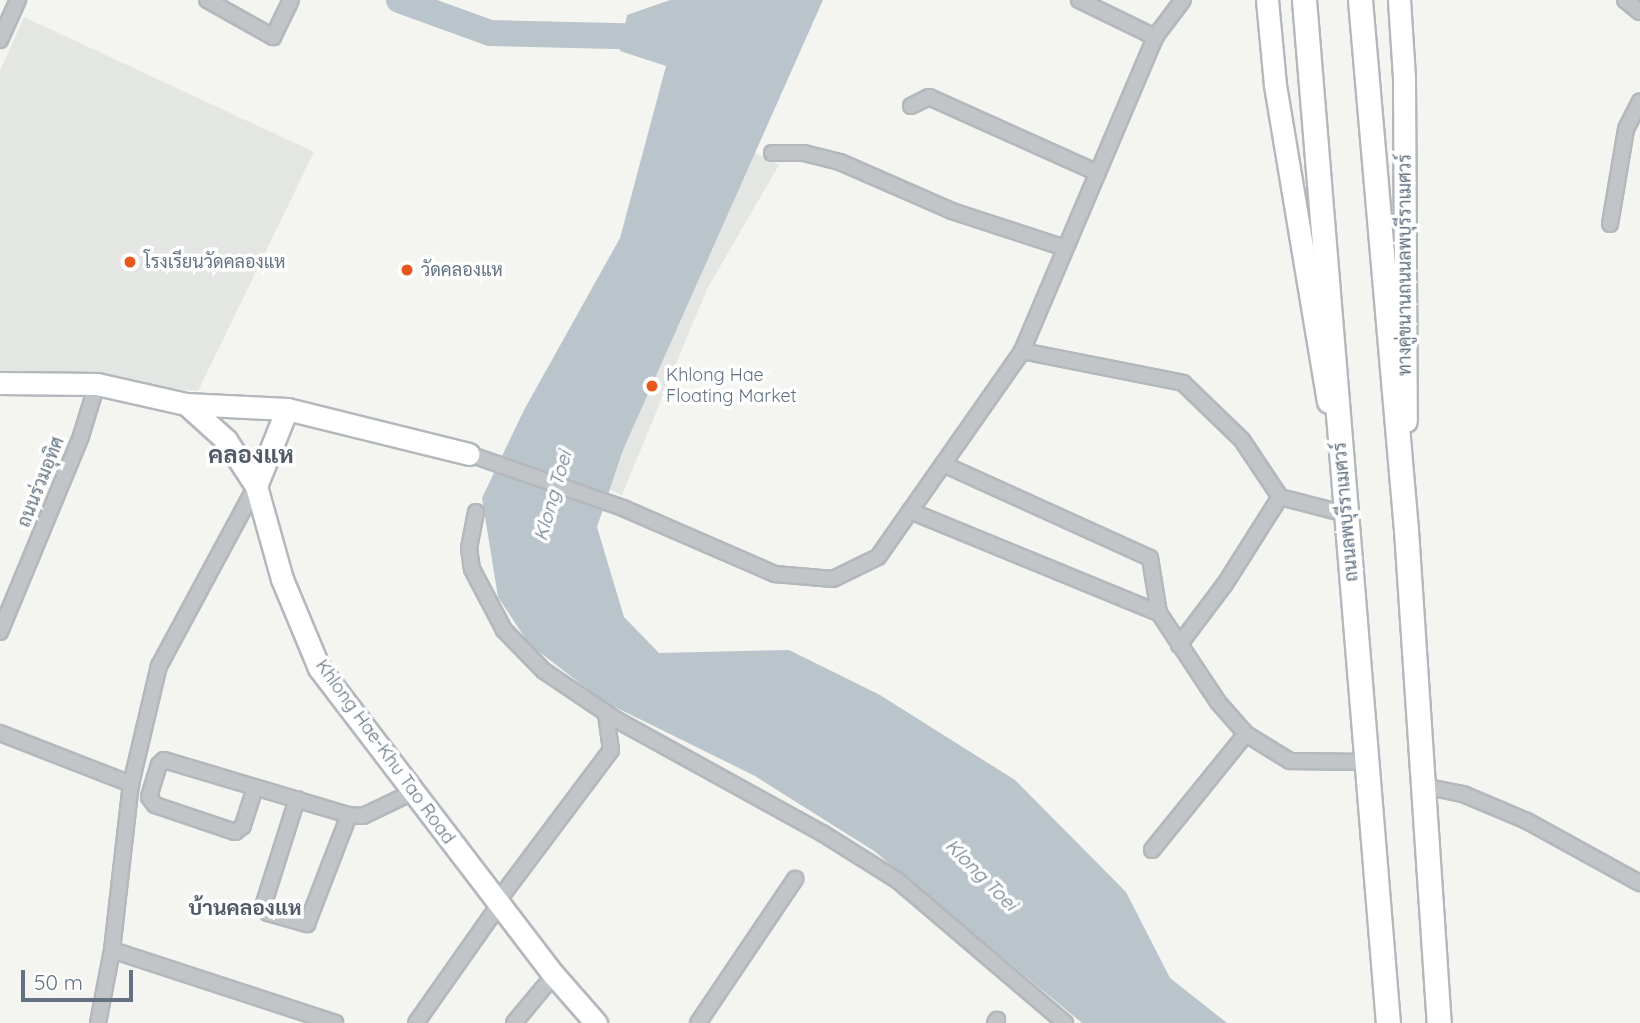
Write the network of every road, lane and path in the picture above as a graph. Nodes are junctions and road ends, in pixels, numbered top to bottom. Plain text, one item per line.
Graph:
1 (18, 0) edge
2 (207, 0) edge
3 (291, 0) edge
4 (1079, 0) edge
5 (1183, 0) edge
6 (1267, 0) edge
7 (1304, 0) edge
8 (1360, 0) edge
9 (1399, 0) edge
10 (1625, 0) edge
11 (1640, 12) edge
12 (1155, 37) junction
13 (0, 40) edge
14 (1640, 101) edge
15 (911, 106) dead end
16 (772, 153) dead end
17 (1098, 173) junction
18 (1610, 224) dead end
19 (1065, 248) junction
20 (1022, 351) junction
21 (0, 383) edge
22 (97, 384) junction
23 (186, 404) junction
24 (287, 409) junction
25 (469, 454) joint
26 (943, 464) junction
27 (256, 486) junction
28 (1280, 497) junction
29 (910, 511) junction
30 (476, 512) dead end
31 (1346, 514) junction
32 (1406, 530) junction
33 (1159, 613) junction
34 (0, 632) edge
35 (1179, 645) junction
36 (606, 713) junction
37 (0, 733) edge
38 (1246, 734) junction
39 (1367, 762) junction
40 (131, 785) junction
41 (1423, 786) junction
42 (255, 789) junction
43 (413, 792) junction
44 (297, 799) junction
45 (349, 815) junction
46 (1153, 850) dead end
47 (795, 879) dead end
48 (1640, 883) edge
49 (498, 903) junction
50 (112, 950) junction
51 (554, 975) junction
52 (98, 1023) edge
53 (335, 1023) edge
54 (416, 1023) edge
55 (514, 1023) edge
56 (596, 1023) edge
57 (698, 1023) edge
58 (1065, 1023) edge
59 (1388, 1023) edge
60 (1439, 1023) edge

1 - 13 street
2 - 3 street
4 - 12 street
5 - 12 street
6 - 31 street
7 - 31 main road, ถนนลพบุรีราเมศวร์
8 - 32 main road
9 - 32 street, ทางคู่ขนานถนนลพบุรีราเมศวร์
10 - 11 street
12 - 17 street
14 - 18 street
15 - 17 street
16 - 19 street
17 - 19 street
19 - 20 street
20 - 26 street
20 - 28 street
21 - 22 street, Khlong Hae-Khu Tao Road
22 - 23 street, Khlong Hae-Khu Tao Road
22 - 34 street, ถนนร่วมอุทิศ
23 - 24 street
23 - 27 street, Khlong Hae-Khu Tao Road
24 - 25 street
24 - 27 street
25 - 29 street
26 - 29 street
26 - 33 street
27 - 40 street
27 - 43 street, Khlong Hae-Khu Tao Road
28 - 31 street
28 - 35 street
29 - 33 street
30 - 36 street
31 - 39 main road, ถนนลพบุรีราเมศวร์
32 - 41 main road
33 - 35 street
35 - 38 street
36 - 49 street
36 - 58 street
37 - 40 street
38 - 39 street
38 - 46 street
39 - 59 main road, ถนนลพบุรีราเมศวร์
40 - 50 street
41 - 48 street
41 - 60 main road
42 - 42 street
42 - 44 street
43 - 45 street
43 - 49 street, Khlong Hae-Khu Tao Road
44 - 45 street
44 - 45 street
47 - 57 street
49 - 51 street, Khlong Hae-Khu Tao Road
49 - 54 street
50 - 52 street
50 - 53 street
51 - 55 street
51 - 56 street, Khlong Hae-Khu Tao Road

